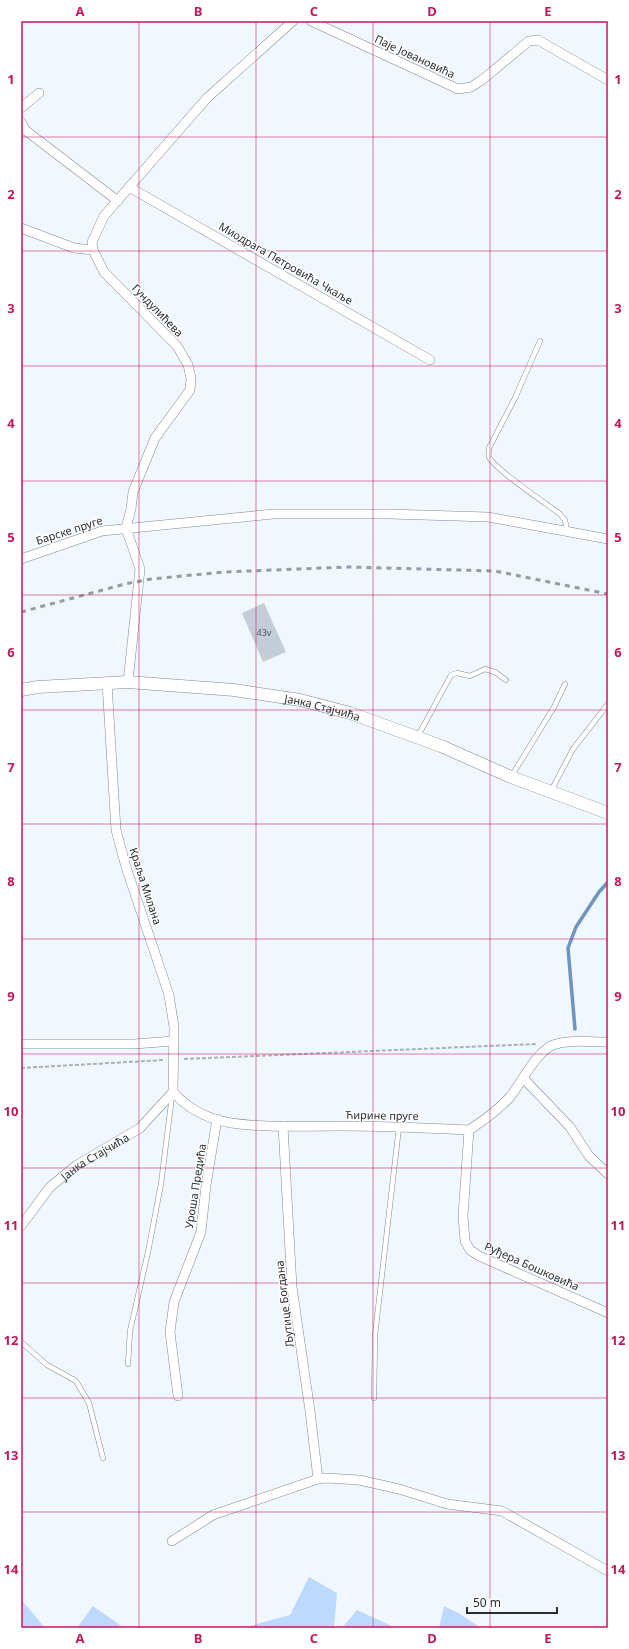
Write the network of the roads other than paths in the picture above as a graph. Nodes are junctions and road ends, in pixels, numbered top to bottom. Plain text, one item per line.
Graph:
1 (293, 21) edge
2 (310, 21) edge
3 (608, 80) edge
4 (39, 93) dead end
5 (21, 108) edge
6 (21, 122) edge
7 (130, 187) junction
8 (118, 201) junction
9 (21, 228) edge
10 (93, 250) junction
11 (540, 341) dead end
12 (430, 360) dead end
13 (126, 528) junction
14 (567, 531) junction
15 (608, 539) edge
16 (21, 559) edge
17 (506, 680) dead end
18 (128, 682) junction
19 (107, 683) junction
20 (565, 684) dead end
21 (21, 690) edge
22 (608, 704) edge
23 (417, 737) junction
24 (512, 777) junction
25 (550, 791) junction
26 (608, 813) edge
27 (174, 1041) junction
28 (608, 1042) edge
29 (21, 1044) edge
30 (524, 1079) junction
31 (173, 1092) junction
32 (217, 1119) junction
33 (283, 1126) junction
34 (399, 1127) junction
35 (469, 1130) junction
36 (608, 1174) edge
37 (21, 1226) edge
38 (608, 1313) edge
39 (21, 1342) edge
40 (128, 1364) dead end
41 (178, 1396) dead end
42 (374, 1398) dead end
43 (103, 1458) dead end
44 (318, 1479) junction
45 (172, 1541) dead end
46 (608, 1571) edge

1 - 7 street
2 - 3 street, Паје Јовановића
4 - 5 street
6 - 8 street
7 - 8 street
7 - 12 street, Миодрага Петровића Чкаље
8 - 10 street
9 - 10 street
10 - 13 street, Гундулићева
11 - 14 lane
13 - 14 street, Барске пруге
13 - 16 street, Барске пруге
13 - 18 street
14 - 15 street, Барске пруге
17 - 23 lane
18 - 19 street, Јанка Стајчића
18 - 23 street, Јанка Стајчића
19 - 21 street, Јанка Стајчића
19 - 27 street, Краља Милана
20 - 24 lane
22 - 25 lane
23 - 24 street, Јанка Стајчића
24 - 25 street, Јанка Стајчића
25 - 26 street, Јанка Стајчића
27 - 29 street
27 - 31 street, Краља Милана
28 - 30 street
30 - 35 street
30 - 36 street
31 - 32 street, Ћирине пруге
31 - 37 street, Јанка Стајчића
31 - 40 lane
32 - 33 street, Ћирине пруге
32 - 41 street, Уроша Предића
33 - 34 street, Ћирине пруге
33 - 44 street, Љутице Богдана
34 - 35 street, Ћирине пруге
34 - 42 lane
35 - 38 street, Руђера Бошковића
39 - 43 lane
44 - 45 street
44 - 46 street

